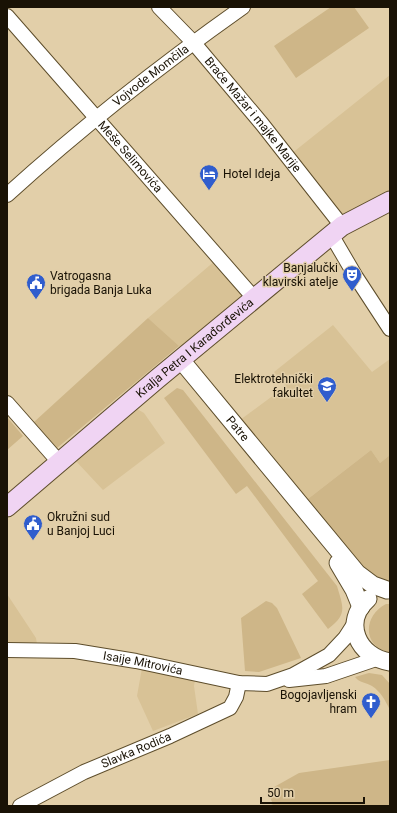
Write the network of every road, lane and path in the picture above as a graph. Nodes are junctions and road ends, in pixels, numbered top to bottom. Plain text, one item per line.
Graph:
1 (159, 7) edge
2 (243, 7) edge
3 (7, 16) edge
4 (193, 42) junction
5 (97, 118) junction
6 (7, 195) edge
7 (390, 201) edge
8 (337, 231) junction
9 (254, 298) junction
10 (390, 328) edge
11 (181, 360) junction
12 (7, 403) edge
13 (59, 462) junction
14 (295, 498) junction
15 (7, 507) edge
16 (388, 590) edge
17 (358, 614) junction
18 (7, 650) edge
19 (383, 660) edge
20 (277, 681) junction
21 (239, 683) junction
22 (20, 806) edge

1 - 4 street, Braće Mažar i majke Marije
2 - 4 street, Vojvode Momčila
3 - 5 street, Meše Selimovića
4 - 5 street, Vojvode Momčila
4 - 8 street, Braće Mažar i majke Marije
5 - 6 street, Vojvode Momčila
5 - 9 street, Meše Selimovića
7 - 8 main road, Kralja Petra I Karađorđevića
8 - 9 main road, Kralja Petra I Karađorđevića
8 - 10 street, Braće Mažar i majke Marije
9 - 11 main road, Kralja Petra I Karađorđevića
11 - 13 main road, Kralja Petra I Karađorđevića
11 - 14 street, Patre
12 - 13 street
13 - 15 main road, Kralja Petra I Karađorđevića
14 - 16 street, Patre
14 - 17 street, Patre
16 - 17 street, Patre
17 - 19 street, Patre
17 - 20 street, Isaije Mitrovića
18 - 21 street, Isaije Mitrovića
19 - 20 street, Isaije Mitrovića
20 - 21 street, Isaije Mitrovića
21 - 22 street, Slavka Rodića

